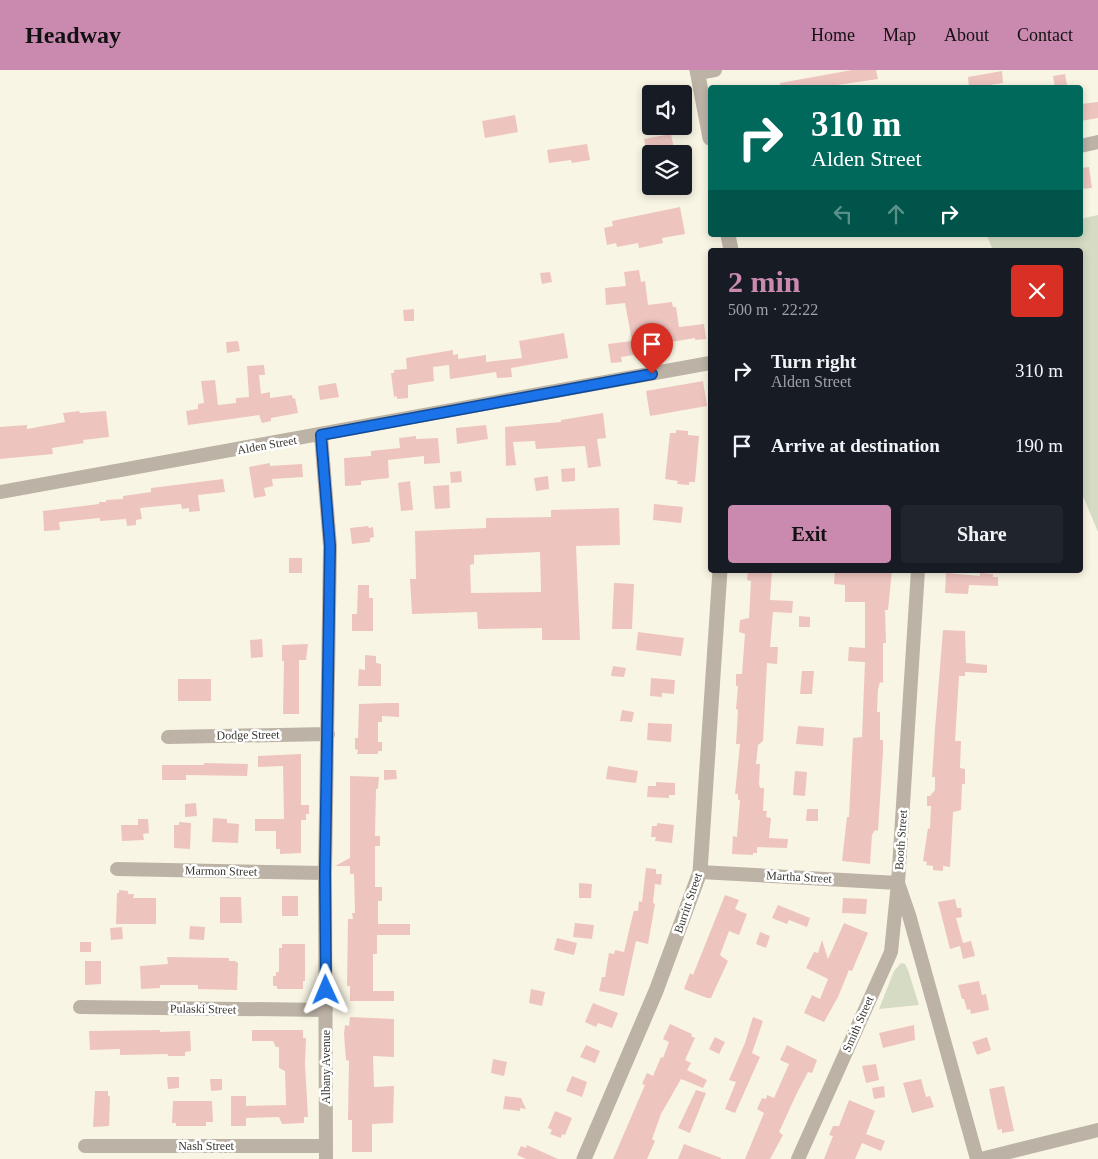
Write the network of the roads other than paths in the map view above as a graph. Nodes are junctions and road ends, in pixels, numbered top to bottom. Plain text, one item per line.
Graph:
1 (715, 70) edge
2 (698, 72) edge
3 (708, 127) edge
4 (1098, 142) edge
5 (1083, 145) edge
6 (708, 363) edge
7 (321, 435) junction
8 (0, 492) edge
9 (720, 573) edge
10 (918, 573) edge
11 (328, 734) junction
12 (168, 737) dead end
13 (118, 869) dead end
14 (700, 872) junction
15 (325, 873) junction
16 (898, 883) junction
17 (80, 1007) dead end
18 (326, 1010) junction
19 (1098, 1130) edge
20 (85, 1146) dead end
21 (326, 1153) edge
22 (584, 1159) edge
23 (798, 1159) edge
24 (979, 1159) edge

1 - 2 street
2 - 3 street
4 - 5 street
6 - 7 street, Alden Street
7 - 8 street, Alden Street
7 - 11 street, Albany Avenue
9 - 14 street, Burritt Street
10 - 16 street, Booth Street
11 - 12 street, Dodge Street
11 - 15 street, Albany Avenue
13 - 15 street, Marmon Street
14 - 16 street, Martha Street
14 - 22 street, Burritt Street
15 - 18 street, Albany Avenue
16 - 23 street, Smith Street
16 - 24 street, Booth Street
17 - 18 street, Pulaski Street
18 - 21 street, Albany Avenue
19 - 24 street
20 - 21 street, Nash Street

